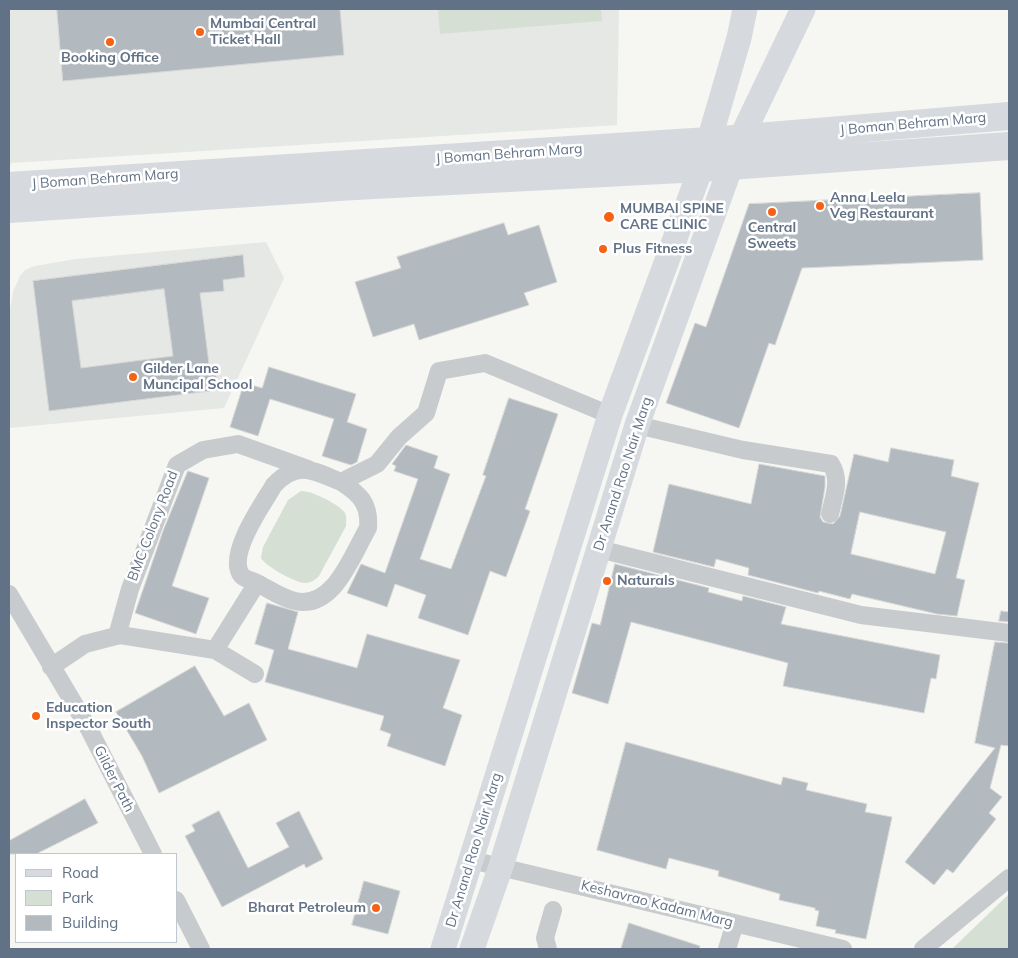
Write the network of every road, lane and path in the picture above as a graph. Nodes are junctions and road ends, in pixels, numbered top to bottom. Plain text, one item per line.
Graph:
1 (745, 9) edge
2 (803, 9) edge
3 (1009, 116) edge
4 (741, 138) junction
5 (709, 141) junction
6 (1009, 146) edge
7 (732, 164) junction
8 (701, 168) junction
9 (353, 175) junction
10 (9, 186) edge
11 (9, 209) edge
12 (610, 415) junction
13 (637, 425) junction
14 (308, 469) junction
15 (341, 482) junction
16 (830, 514) dead end
17 (599, 549) junction
18 (256, 583) junction
19 (9, 594) edge
20 (1009, 633) edge
21 (117, 636) junction
22 (215, 650) junction
23 (50, 667) junction
24 (255, 674) dead end
25 (152, 853) edge
26 (471, 860) junction
27 (501, 866) junction
28 (1009, 878) edge
29 (178, 904) edge
30 (553, 910) dead end
31 (735, 923) junction
32 (201, 949) edge
33 (443, 949) edge
34 (472, 949) edge
35 (548, 949) edge
36 (727, 949) edge
37 (843, 949) edge
38 (923, 949) edge

1 - 5 main road, Dr Anand Rao Nair Marg
2 - 4 main road, Dr Anand Rao Nair Marg
3 - 4 main road, J Boman Behram Marg
4 - 5 main road, J Boman Behram Marg
4 - 7 main road, Dr Anand Rao Nair Marg
5 - 8 main road, Dr Anand Rao Nair Marg
5 - 9 main road, J Boman Behram Marg
6 - 7 main road, J Boman Behram Marg
7 - 8 main road, J Boman Behram Marg
7 - 13 main road, Dr Anand Rao Nair Marg
8 - 9 main road, J Boman Behram Marg
8 - 12 main road, Dr Anand Rao Nair Marg
9 - 10 main road, J Boman Behram Marg
9 - 11 main road, J Boman Behram Marg
12 - 15 street
12 - 26 main road, Dr Anand Rao Nair Marg
13 - 16 street
13 - 17 main road, Dr Anand Rao Nair Marg
14 - 15 street, BMC Colony Road
14 - 18 street, BMC Colony Road
14 - 21 street, BMC Colony Road
15 - 18 street, BMC Colony Road
17 - 20 street
17 - 27 main road, Dr Anand Rao Nair Marg
18 - 22 street
19 - 23 street, Gilder Path
21 - 22 street
21 - 23 street
22 - 24 street
23 - 25 street, Gilder Path
26 - 27 street, Keshavrao Kadam Marg
26 - 33 main road, Dr Anand Rao Nair Marg
27 - 31 street, Keshavrao Kadam Marg
27 - 34 main road, Dr Anand Rao Nair Marg
28 - 38 street
29 - 32 street
30 - 35 street
31 - 36 street
31 - 37 street, Keshavrao Kadam Marg

